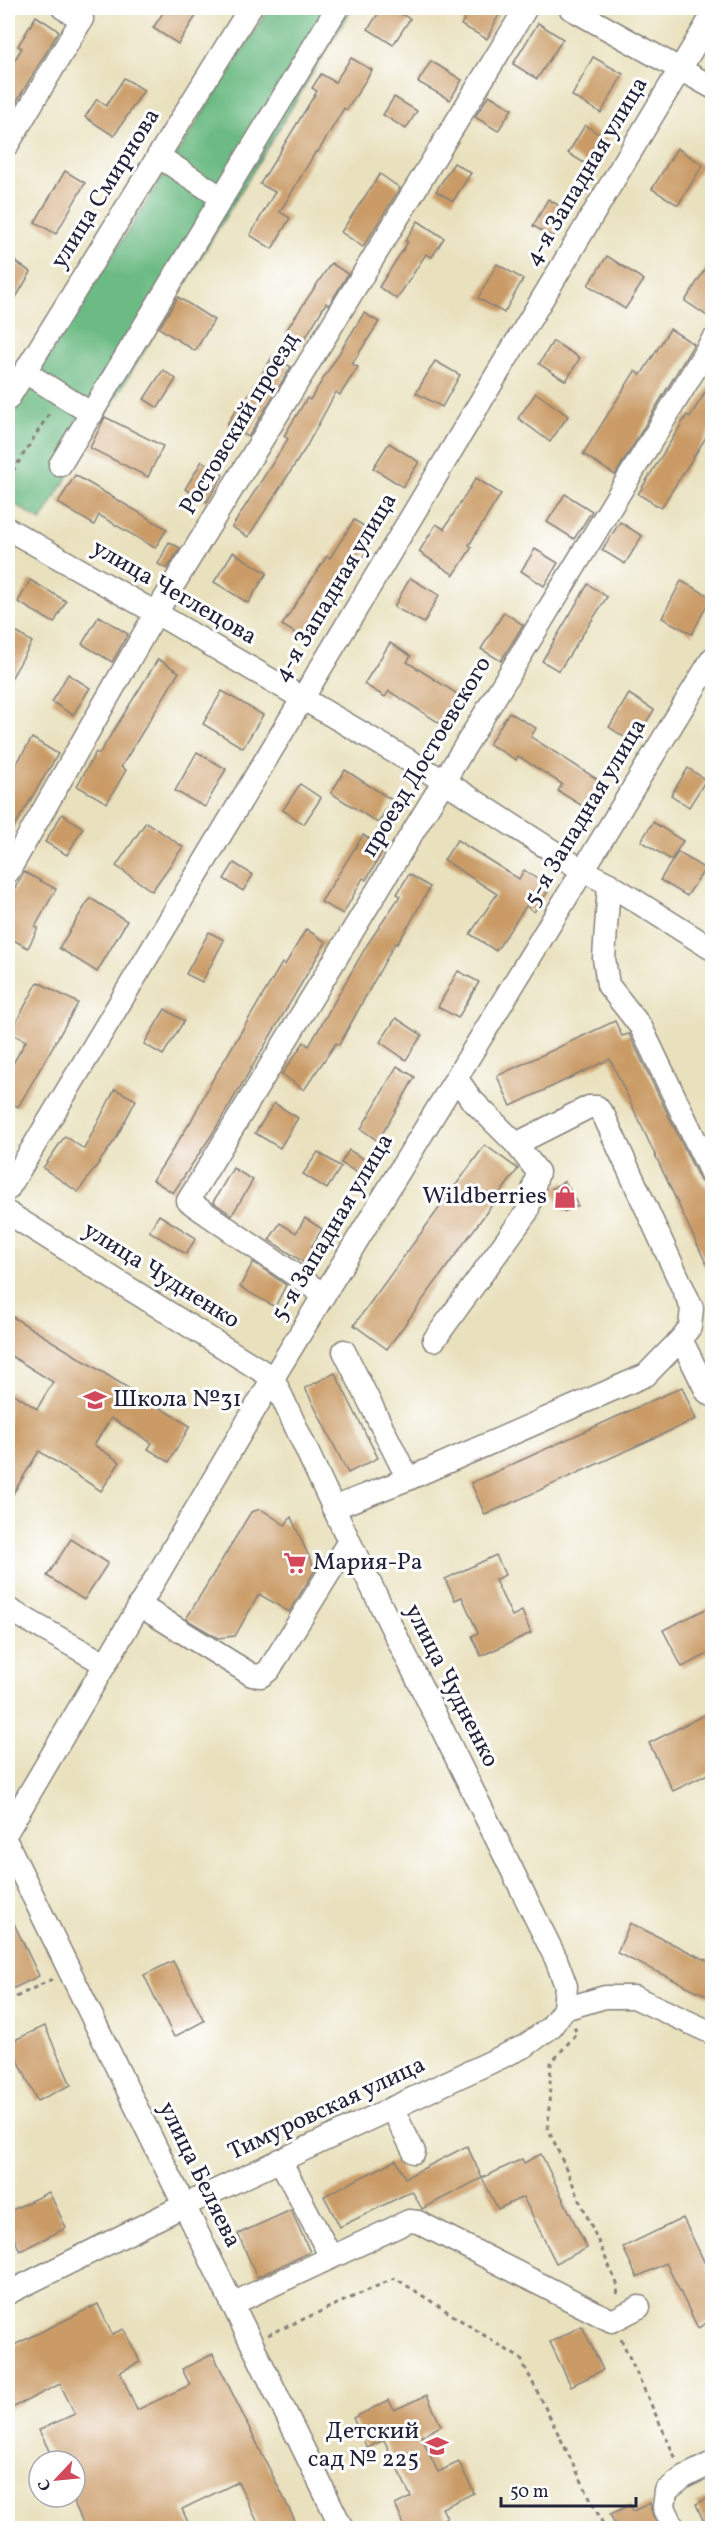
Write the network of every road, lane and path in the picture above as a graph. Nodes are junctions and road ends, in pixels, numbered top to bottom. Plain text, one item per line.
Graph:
1 (250, 8) edge
2 (337, 8) edge
3 (526, 8) edge
4 (570, 8) edge
5 (77, 11) edge
6 (712, 16) edge
7 (680, 68) junction
8 (712, 87) edge
9 (8, 144) edge
10 (158, 156) junction
11 (222, 198) junction
12 (712, 341) edge
13 (25, 372) junction
14 (61, 396) junction
15 (8, 399) edge
16 (92, 414) junction
17 (60, 465) dead end
18 (8, 479) edge
19 (8, 530) edge
20 (156, 613) junction
21 (712, 659) edge
22 (302, 698) junction
23 (444, 781) junction
24 (582, 870) junction
25 (8, 872) edge
26 (609, 884) junction
27 (712, 949) edge
28 (457, 1079) junction
29 (516, 1144) junction
30 (712, 1175) edge
31 (8, 1189) edge
32 (8, 1213) edge
33 (324, 1295) junction
34 (681, 1339) junction
35 (434, 1340) dead end
36 (344, 1351) dead end
37 (273, 1378) junction
38 (712, 1395) edge
39 (408, 1479) junction
40 (333, 1508) junction
41 (349, 1540) junction
42 (139, 1605) junction
43 (8, 1609) edge
44 (105, 1664) junction
45 (9, 1822) edge
46 (8, 1845) edge
47 (70, 1970) junction
48 (8, 2001) edge
49 (564, 2009) junction
50 (712, 2033) edge
51 (392, 2108) junction
52 (414, 2152) dead end
53 (280, 2160) junction
54 (183, 2206) junction
55 (331, 2257) junction
56 (8, 2293) edge
57 (232, 2304) junction
58 (639, 2307) dead end
59 (612, 2321) junction
60 (251, 2343) junction
61 (712, 2463) edge
62 (684, 2477) junction
63 (342, 2529) edge
64 (604, 2529) edge
65 (674, 2529) edge

1 - 10 street, улица Смирнова
2 - 11 street
3 - 20 street, Ростовский проезд
4 - 7 street
5 - 9 street
6 - 7 street, 4-я Западная улица
7 - 8 street
7 - 22 street, 4-я Западная улица
10 - 11 street
10 - 13 street, улица Смирнова
11 - 16 street
12 - 23 street, проезд Достоевского
13 - 14 street
13 - 15 street, улица Смирнова
14 - 16 street
14 - 18 path
16 - 17 street
19 - 20 street, улица Чеглецова
20 - 22 street, улица Чеглецова
20 - 25 street, Ростовский проезд
21 - 24 street, 5-я Западная улица
22 - 23 street, улица Чеглецова
22 - 31 street, 4-я Западная улица
23 - 24 street, улица Чеглецова
23 - 33 street, проезд Достоевского
24 - 26 street, улица Чеглецова
24 - 28 street, 5-я Западная улица
26 - 27 street, улица Чеглецова
26 - 30 street
28 - 29 street
28 - 33 street, 5-я Западная улица
29 - 34 street
29 - 35 street
32 - 37 street, улица Чудненко
33 - 37 street, 5-я Западная улица
34 - 38 street
34 - 39 street
36 - 39 street
37 - 40 street, улица Чудненко
37 - 42 street, 5-я Западная улица
39 - 40 street
40 - 41 street, улица Чудненко
41 - 42 street
41 - 49 street, улица Чудненко
42 - 44 street, 5-я Западная улица
43 - 44 street
44 - 45 street, 5-я Западная улица
46 - 47 street, улица Беляева
47 - 48 path
47 - 54 street, улица Беляева
49 - 50 street
49 - 51 street, Тимуровская улица
49 - 59 path
51 - 52 street
51 - 53 street, Тимуровская улица
53 - 54 street, Тимуровская улица
53 - 55 street
54 - 56 street, Тимуровская улица
54 - 57 street, улица Беляева
55 - 57 street
55 - 59 street
57 - 60 street, улица Беляева
58 - 59 street
59 - 62 path
60 - 63 street, улица Беляева
60 - 64 path
61 - 62 street
62 - 65 street

